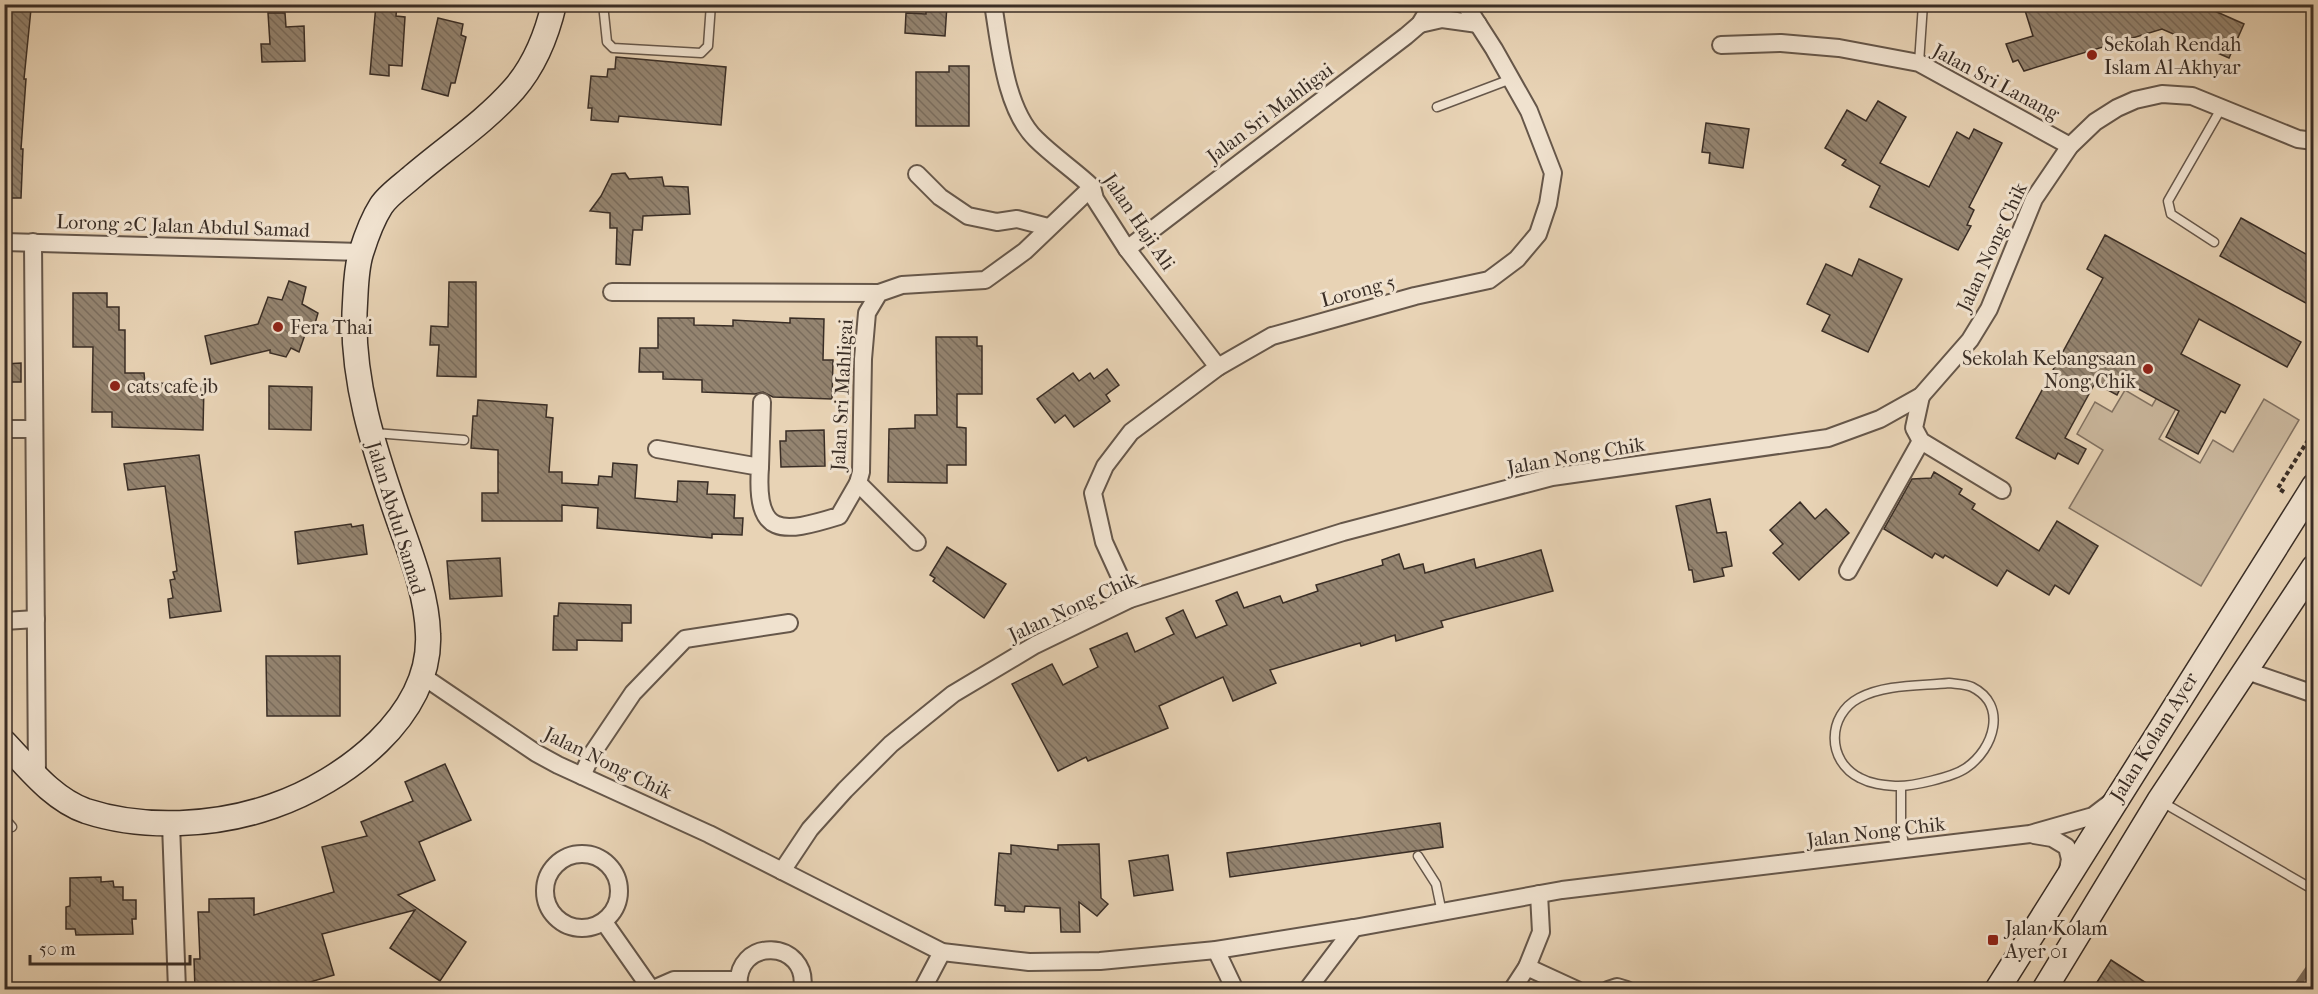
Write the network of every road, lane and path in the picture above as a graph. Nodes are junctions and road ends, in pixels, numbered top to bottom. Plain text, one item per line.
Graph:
1 (554, 4) edge
2 (603, 4) edge
3 (711, 4) edge
4 (993, 4) edge
5 (1432, 4) edge
6 (1465, 4) edge
7 (1923, 4) edge
8 (1420, 24) junction
9 (1478, 24) junction
10 (1721, 45) dead end
11 (1919, 63) junction
12 (1511, 79) junction
13 (1437, 107) dead end
14 (2222, 107) junction
15 (2313, 141) edge
16 (2070, 146) junction
17 (917, 174) dead end
18 (1092, 187) junction
19 (1048, 227) junction
20 (4, 242) edge
21 (33, 242) junction
22 (2214, 242) dead end
23 (1128, 249) junction
24 (361, 252) junction
25 (612, 292) dead end
26 (879, 292) junction
27 (1218, 367) junction
28 (1921, 396) junction
29 (762, 402) dead end
30 (4, 429) edge
31 (34, 429) junction
32 (369, 433) junction
33 (2312, 438) edge
34 (464, 440) dead end
35 (1921, 441) junction
36 (657, 449) dead end
37 (760, 467) junction
38 (858, 483) junction
39 (2313, 486) edge
40 (2278, 488) dead end
41 (2002, 490) dead end
42 (917, 542) dead end
43 (2313, 567) edge
44 (1848, 571) dead end
45 (1130, 599) junction
46 (36, 619) junction
47 (4, 621) edge
48 (789, 623) dead end
49 (2247, 671) junction
50 (424, 677) junction
51 (2313, 694) edge
52 (4, 742) edge
53 (37, 776) junction
54 (582, 776) junction
55 (1901, 787) junction
56 (2116, 797) junction
57 (2159, 801) junction
58 (4, 818) edge
59 (171, 824) junction
60 (12, 827) dead end
61 (2030, 834) junction
62 (1905, 851) junction
63 (1419, 856) dead end
64 (782, 871) junction
65 (2067, 878) junction
66 (2313, 890) edge
67 (1539, 894) junction
68 (1442, 912) junction
69 (604, 922) junction
70 (1354, 928) junction
71 (1216, 950) junction
72 (942, 952) junction
73 (1527, 967) junction
74 (739, 985) edge
75 (651, 989) edge
76 (177, 990) edge
77 (802, 990) edge
78 (922, 990) edge
79 (1235, 990) edge
80 (1307, 990) edge
81 (1512, 990) edge
82 (1577, 990) edge
83 (1608, 990) edge
84 (1627, 990) edge
85 (1997, 990) edge
86 (2044, 990) edge

1 - 24 street, Jalan Abdul Samad
2 - 3 lane
4 - 18 street, Jalan Haji Ali
5 - 8 street, Jalan Sri Mahligai
6 - 9 street, Lorong 5
7 - 11 lane
8 - 9 street
8 - 23 street, Jalan Sri Mahligai
9 - 12 street, Lorong 5
10 - 11 street, Jalan Sri Lanang
11 - 16 street, Jalan Sri Lanang
12 - 13 lane
12 - 27 street, Lorong 5
14 - 15 street, Jalan Nong Chik
14 - 16 street, Jalan Nong Chik
14 - 22 lane
16 - 28 street, Jalan Nong Chik
17 - 19 street
18 - 19 street, Jalan Sri Mahligai
18 - 23 street, Jalan Haji Ali
19 - 26 street, Jalan Sri Mahligai
20 - 21 street, Lorong 2C Jalan Abdul Samad
21 - 24 street, Lorong 2C Jalan Abdul Samad
21 - 31 street
23 - 27 street, Jalan Haji Ali
24 - 32 street, Jalan Abdul Samad
25 - 26 street, Jalan Sri Mahligai
26 - 38 street, Jalan Sri Mahligai
27 - 45 street, Lorong 5
28 - 35 street
28 - 45 street, Jalan Nong Chik
29 - 37 street
30 - 31 street
31 - 46 street
32 - 34 lane
32 - 50 street, Jalan Abdul Samad
33 - 40 path
35 - 41 street
35 - 44 street
36 - 37 street
37 - 38 street, Jalan Sri Mahligai
38 - 42 street
39 - 56 street, Jalan Kolam Ayer
43 - 49 street, Jalan Kolam Ayer
45 - 64 street, Jalan Nong Chik
46 - 47 street
46 - 53 street
48 - 54 street
49 - 51 street
49 - 57 street, Jalan Kolam Ayer
50 - 54 street, Jalan Nong Chik
50 - 59 street, Jalan Abdul Samad
52 - 53 street, Jalan Abdul Samad
53 - 59 street, Jalan Abdul Samad
54 - 64 street, Jalan Nong Chik
55 - 55 lane
55 - 62 lane
56 - 61 street, Jalan Nong Chik
56 - 65 street, Jalan Kolam Ayer
57 - 66 lane
57 - 86 street, Jalan Kolam Ayer
58 - 60 lane
59 - 76 street
61 - 62 street, Jalan Nong Chik
61 - 65 street, Jalan Nong Chik
62 - 67 street, Jalan Nong Chik
63 - 68 lane
64 - 72 street, Jalan Nong Chik
65 - 85 street, Jalan Kolam Ayer
67 - 68 street, Jalan Nong Chik
67 - 73 street
68 - 70 street, Jalan Nong Chik
69 - 69 street
69 - 75 street
70 - 71 street, Jalan Nong Chik
70 - 80 street
71 - 72 street, Jalan Nong Chik
71 - 79 street
72 - 78 street
73 - 81 street
73 - 82 street
74 - 75 street
74 - 77 street
83 - 84 street

